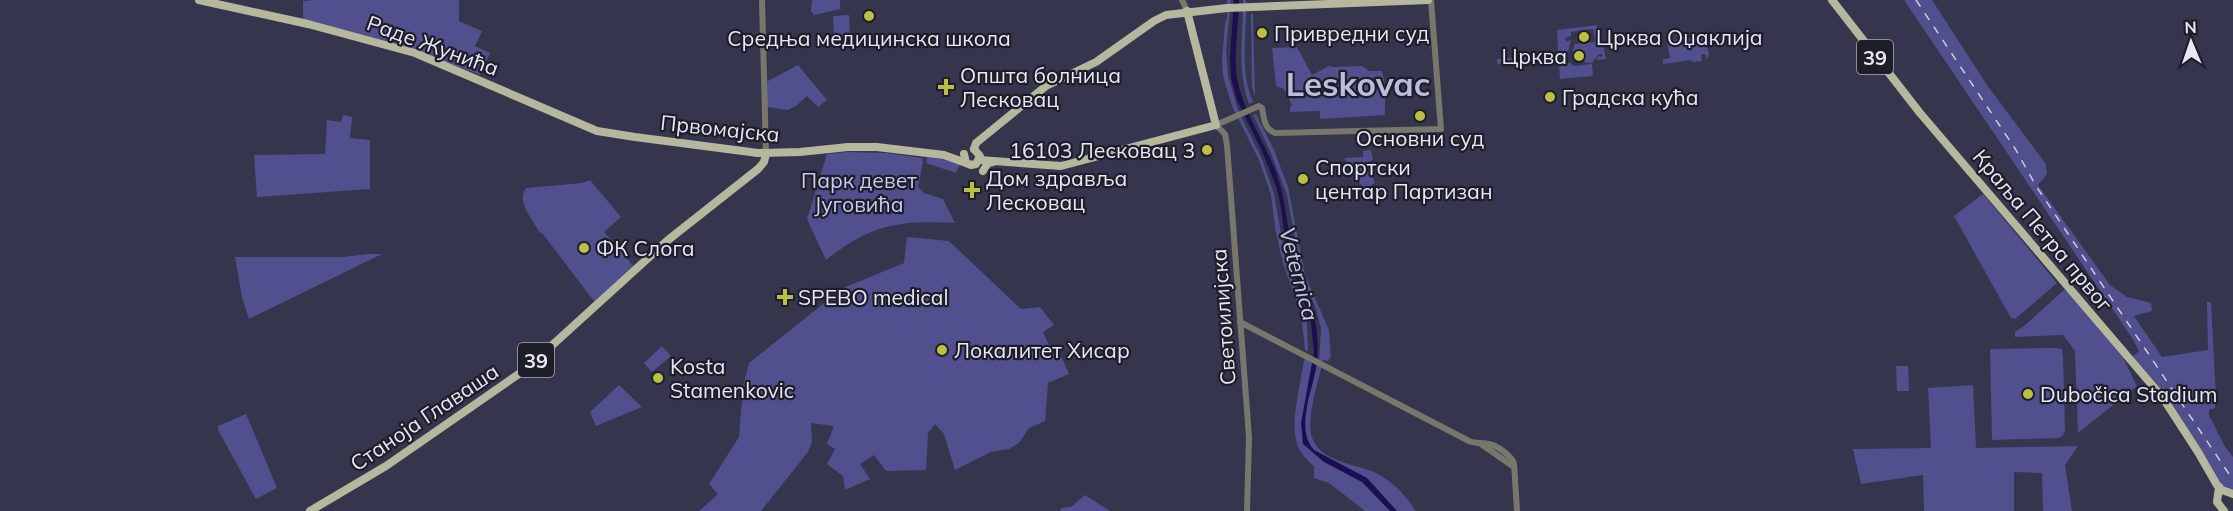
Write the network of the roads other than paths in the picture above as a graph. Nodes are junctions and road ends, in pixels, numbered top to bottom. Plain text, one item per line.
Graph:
1 (199, 0) edge
2 (762, 0) edge
3 (1182, 0) edge
4 (1430, 0) edge
5 (1832, 0) edge
6 (229, 3) edge
7 (1187, 11) junction
8 (514, 94) joint
9 (1216, 125) junction
10 (974, 148) junction
11 (766, 154) junction
12 (964, 154) junction
13 (944, 155) junction
14 (979, 160) junction
15 (994, 161) junction
16 (966, 163) junction
17 (983, 171) dead end
18 (1240, 322) junction
19 (2219, 487) junction
20 (2233, 494) edge
21 (310, 511) edge
22 (1247, 511) edge
23 (1517, 511) edge
24 (2224, 511) edge

1 - 6 main road, Раде Жунића
2 - 11 street
3 - 7 street
4 - 7 main road
4 - 9 street
5 - 19 main road, Краља Петра првог / 39
6 - 8 main road, Раде Жунића
7 - 9 main road
7 - 10 main road
8 - 11 main road, Првомајска
9 - 15 main road
9 - 18 street, Светоилијска
10 - 12 main road
10 - 14 main road
11 - 13 main road, Првомајска
11 - 21 main road, Станоја Главаша / 39
12 - 13 main road
12 - 16 main road
13 - 16 main road, Првомајска
14 - 15 main road
14 - 16 main road
15 - 17 main road
18 - 22 street, Светоилијска
18 - 23 street
19 - 20 main road
19 - 24 main road, Краља Петра првог

